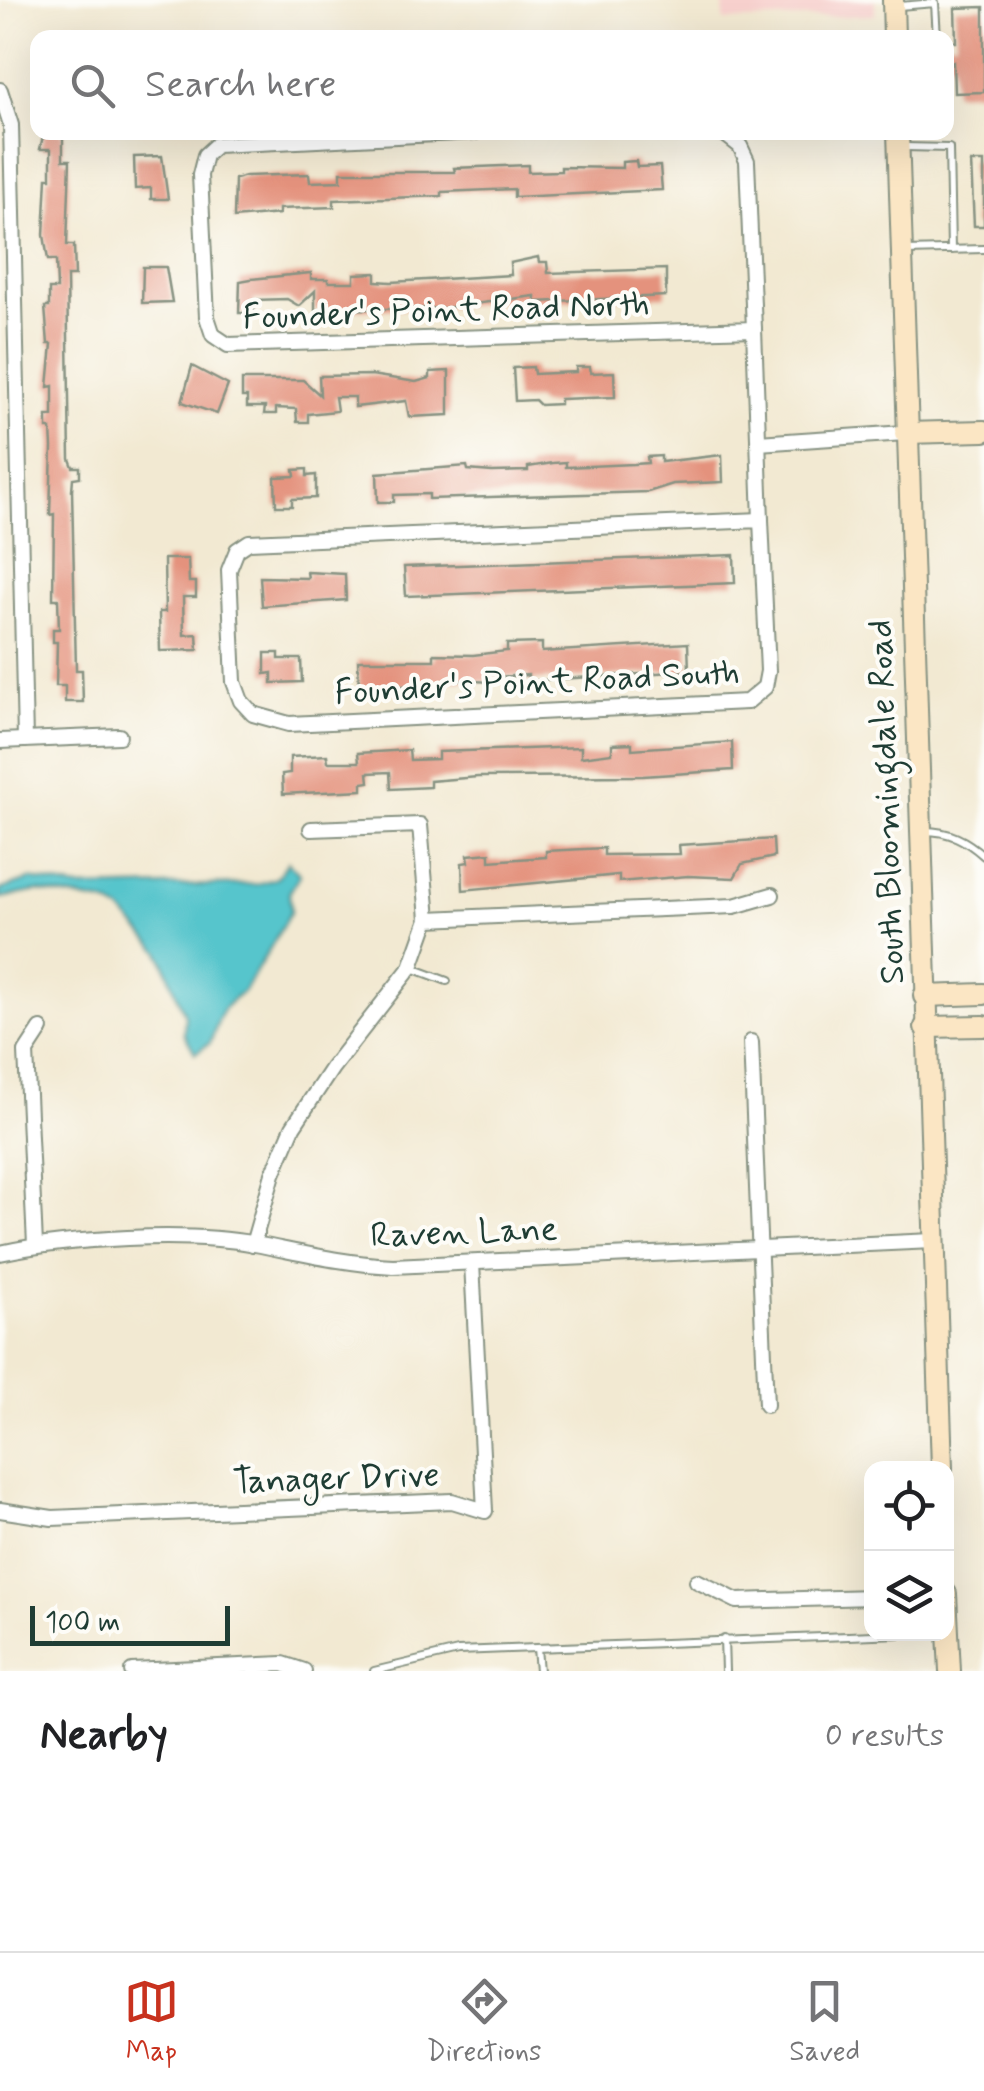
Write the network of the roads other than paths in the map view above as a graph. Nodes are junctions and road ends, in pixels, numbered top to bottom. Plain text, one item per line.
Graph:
1 (893, 3) edge
2 (894, 30) edge
3 (937, 30) edge
4 (0, 90) edge
5 (327, 140) edge
6 (732, 140) edge
7 (898, 140) edge
8 (984, 249) edge
9 (951, 250) junction
10 (900, 251) junction
11 (754, 329) junction
12 (984, 432) edge
13 (905, 433) junction
14 (758, 443) junction
15 (761, 520) junction
16 (119, 736) dead end
17 (25, 740) junction
18 (0, 742) edge
19 (311, 829) dead end
20 (918, 831) junction
21 (984, 856) edge
22 (772, 895) dead end
23 (428, 919) junction
24 (411, 967) junction
25 (447, 981) dead end
26 (984, 994) edge
27 (924, 996) junction
28 (984, 1026) edge
29 (926, 1027) junction
30 (41, 1028) dead end
31 (751, 1042) dead end
32 (933, 1241) junction
33 (253, 1244) junction
34 (35, 1246) junction
35 (760, 1246) junction
36 (0, 1254) edge
37 (472, 1263) junction
38 (766, 1405) dead end
39 (942, 1461) edge
40 (0, 1510) edge
41 (696, 1581) dead end
42 (864, 1597) edge
43 (864, 1635) edge
44 (724, 1639) junction
45 (948, 1641) edge
46 (537, 1648) junction
47 (156, 1670) edge
48 (132, 1671) edge
49 (304, 1671) edge
50 (374, 1671) edge
51 (539, 1671) edge
52 (726, 1671) edge
53 (950, 1671) edge

1 - 2 main road
1 - 3 lane
4 - 17 street
5 - 11 street, Founder's Point Road North
6 - 11 street
7 - 9 lane
7 - 10 main road, South Bloomingdale Road
8 - 9 lane
9 - 10 lane
10 - 13 main road, South Bloomingdale Road
11 - 14 street
12 - 13 main road
13 - 14 street
13 - 20 main road, South Bloomingdale Road
14 - 15 street
15 - 15 street, Founder's Point Road South
16 - 17 street
17 - 18 street
19 - 23 street
20 - 21 lane
20 - 27 main road, South Bloomingdale Road
22 - 23 street
23 - 24 street
24 - 25 lane
24 - 33 street
26 - 27 main road
27 - 29 main road, South Bloomingdale Road
28 - 29 main road
29 - 32 main road, South Bloomingdale Road
30 - 34 street
31 - 35 street
32 - 35 street, Raven Lane
32 - 39 main road, South Bloomingdale Road
33 - 34 street, Raven Lane
33 - 37 street, Raven Lane
34 - 36 street, Raven Lane
35 - 37 street, Raven Lane
35 - 38 street
37 - 40 street, Tanager Drive
41 - 42 street
43 - 44 lane
44 - 46 lane
44 - 52 lane
45 - 53 main road
46 - 50 lane
46 - 51 lane
47 - 48 street
47 - 49 street

